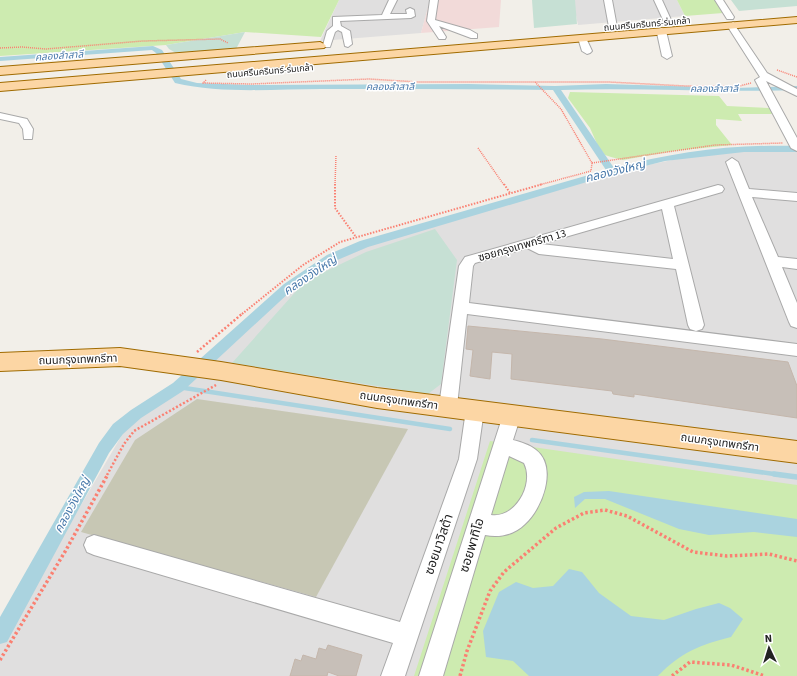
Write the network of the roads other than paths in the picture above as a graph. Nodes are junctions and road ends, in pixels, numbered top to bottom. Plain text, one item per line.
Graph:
1 (393, 0) edge
2 (434, 0) edge
3 (608, 0) edge
4 (658, 0) edge
5 (719, 0) edge
6 (726, 0) edge
7 (410, 10) dead end
8 (797, 12) edge
9 (385, 17) junction
10 (797, 20) edge
11 (431, 21) junction
12 (735, 21) junction
13 (337, 27) junction
14 (613, 27) junction
15 (665, 27) junction
16 (474, 36) junction
17 (498, 36) junction
18 (442, 37) junction
19 (427, 38) dead end
20 (582, 38) junction
21 (540, 41) junction
22 (352, 43) joint
23 (327, 45) junction
24 (587, 51) dead end
25 (667, 56) dead end
26 (211, 61) junction
27 (0, 71) edge
28 (130, 72) junction
29 (765, 78) junction
30 (0, 79) edge
31 (796, 86) edge
32 (0, 87) edge
33 (0, 96) edge
34 (0, 116) edge
35 (28, 137) dead end
36 (797, 148) edge
37 (732, 162) dead end
38 (718, 189) dead end
39 (744, 192) junction
40 (797, 197) edge
41 (667, 203) junction
42 (526, 243) junction
43 (772, 261) junction
44 (797, 264) edge
45 (682, 265) junction
46 (461, 308) junction
47 (797, 322) edge
48 (696, 325) dead end
49 (797, 350) edge
50 (0, 362) edge
51 (448, 406) junction
52 (475, 410) junction
53 (512, 415) junction
54 (503, 445) junction
55 (797, 452) edge
56 (478, 523) junction
57 (94, 545) dead end
58 (407, 636) junction
59 (393, 676) edge
60 (431, 676) edge

1 - 9 street
2 - 11 street
3 - 14 street
4 - 15 street
5 - 12 street
6 - 12 street
7 - 9 street
8 - 12 main road, ถนนศรีนครินทร์-ร่มเกล้า
9 - 13 street
10 - 12 main road, ถนนศรีนครินทร์-ร่มเกล้า
11 - 16 street
11 - 18 street
12 - 15 main road, ถนนศรีนครินทร์-ร่มเกล้า
12 - 29 street
13 - 22 street
13 - 23 street
14 - 15 main road, ถนนศรีนครินทร์-ร่มเกล้า
14 - 17 main road, ถนนศรีนครินทร์-ร่มเกล้า
15 - 20 main road, ถนนศรีนครินทร์-ร่มเกล้า
15 - 25 street
16 - 17 main road, ถนนศรีนครินทร์-ร่มเกล้า
16 - 18 main road, ถนนศรีนครินทร์-ร่มเกล้า
17 - 26 main road, ถนนศรีนครินทร์-ร่มเกล้า
18 - 19 main road, ถนนศรีนครินทร์-ร่มเกล้า
20 - 21 main road, ถนนศรีนครินทร์-ร่มเกล้า
20 - 24 street
21 - 26 main road, ถนนศรีนครินทร์-ร่มเกล้า
21 - 28 main road, ถนนศรีนครินทร์-ร่มเกล้า
22 - 23 main road, ถนนศรีนครินทร์-ร่มเกล้า
23 - 26 main road, ถนนศรีนครินทร์-ร่มเกล้า
26 - 28 main road, ถนนศรีนครินทร์-ร่มเกล้า
27 - 28 main road, ถนนศรีนครินทร์-ร่มเกล้า
28 - 30 main road, ถนนศรีนครินทร์-ร่มเกล้า
28 - 32 main road, ถนนศรีนครินทร์-ร่มเกล้า
28 - 33 main road, ถนนศรีนครินทร์-ร่มเกล้า
29 - 31 street
29 - 31 street
29 - 36 street
34 - 35 street
37 - 39 street
38 - 41 street, ซอยกรุงเทพกรีฑา 13
39 - 40 street
39 - 43 street
41 - 42 street, ซอยกรุงเทพกรีฑา 13
41 - 45 street
42 - 45 street
42 - 46 street, ซอยกรุงเทพกรีฑา 13
43 - 44 street
43 - 47 street
45 - 48 street
46 - 49 street
46 - 51 street, ซอยกรุงเทพกรีฑา 13
50 - 51 main road, ถนนกรุงเทพกรีฑา
51 - 52 main road, ถนนกรุงเทพกรีฑา
52 - 53 main road, ถนนกรุงเทพกรีฑา
52 - 58 street, ซอยมาวิสต้า
53 - 54 street, ซอยพาทิโอ
53 - 55 main road, ถนนกรุงเทพกรีฑา
54 - 56 street, ซอยพาทิโอ
54 - 56 street
56 - 60 street, ซอยพาทิโอ
57 - 58 street
58 - 59 street, ซอยมาวิสต้า

